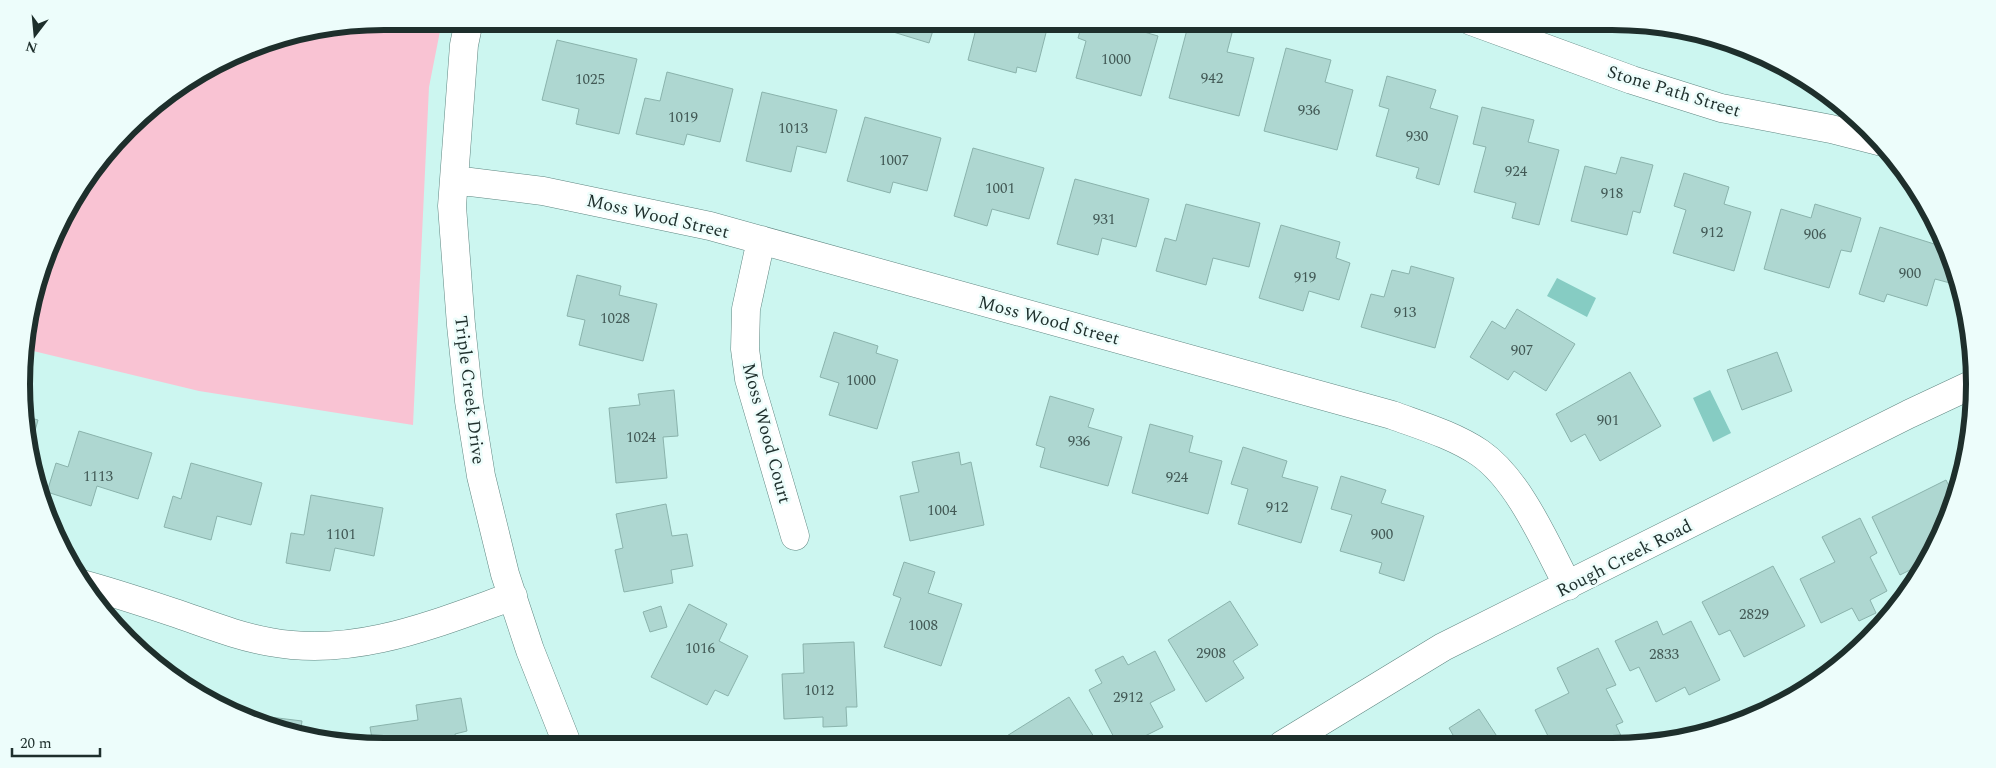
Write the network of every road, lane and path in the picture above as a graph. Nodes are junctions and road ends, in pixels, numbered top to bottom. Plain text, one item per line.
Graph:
1 (467, 30) edge
2 (1496, 30) edge
3 (1866, 138) edge
4 (454, 180) junction
5 (761, 240) junction
6 (1966, 387) edge
7 (795, 536) dead end
8 (1568, 586) junction
9 (95, 588) edge
10 (512, 596) junction
11 (565, 738) edge
12 (1292, 738) edge

1 - 4 street, Triple Creek Drive
2 - 3 street, Stone Path Street
4 - 5 street, Moss Wood Street
4 - 10 street, Triple Creek Drive
5 - 7 street, Moss Wood Court
5 - 8 street, Moss Wood Street
6 - 8 street, Rough Creek Road
8 - 12 street, Rough Creek Road
9 - 10 street
10 - 11 street, Triple Creek Drive

